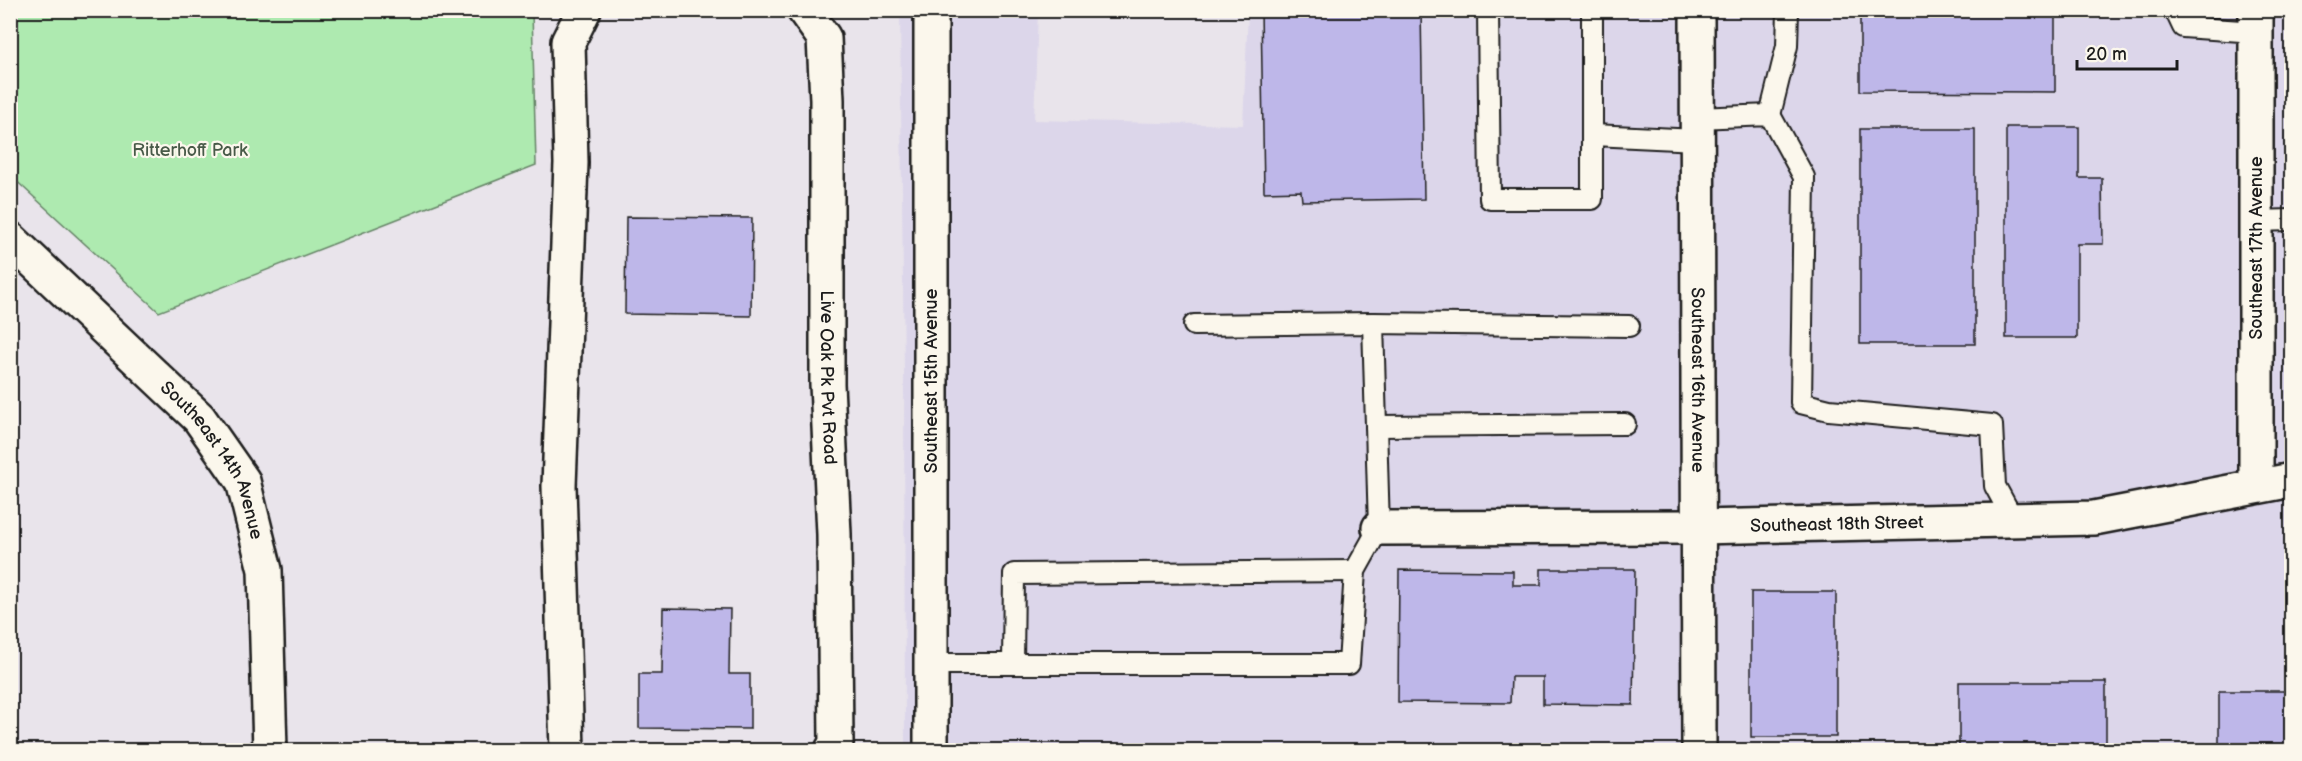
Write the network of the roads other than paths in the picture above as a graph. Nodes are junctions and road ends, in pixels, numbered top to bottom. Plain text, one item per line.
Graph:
1 (584, 10) edge
2 (804, 10) edge
3 (931, 10) edge
4 (1488, 10) edge
5 (1592, 10) edge
6 (1697, 10) edge
7 (1788, 10) edge
8 (2175, 10) edge
9 (2256, 21) edge
10 (1770, 115) junction
11 (1697, 129) junction
12 (1593, 135) junction
13 (2292, 220) edge
14 (2256, 221) junction
15 (10, 239) edge
16 (1373, 323) junction
17 (1194, 325) dead end
18 (1629, 326) dead end
19 (1625, 424) dead end
20 (1376, 426) junction
21 (2292, 480) edge
22 (2256, 486) junction
23 (2014, 521) junction
24 (1699, 527) junction
25 (1379, 528) junction
26 (1355, 571) junction
27 (931, 664) junction
28 (1013, 664) junction
29 (270, 750) edge
30 (567, 750) edge
31 (832, 750) edge
32 (931, 750) edge
33 (1699, 750) edge

1 - 30 street
2 - 31 street, Live Oak Pk Pvt Road
3 - 27 street, Southeast 15th Avenue
4 - 12 lane
5 - 12 lane
6 - 11 street, Southeast 16th Avenue
7 - 10 lane
8 - 9 lane
9 - 14 street, Southeast 17th Avenue
10 - 11 lane
10 - 23 lane
11 - 12 lane
11 - 24 street, Southeast 16th Avenue
13 - 14 lane
14 - 22 street, Southeast 17th Avenue
15 - 29 street, Southeast 14th Avenue
16 - 17 lane
16 - 18 lane
16 - 20 lane
19 - 20 lane
20 - 25 lane
21 - 22 street, Southeast 18th Street
22 - 23 street, Southeast 18th Street
23 - 24 street, Southeast 18th Street
24 - 25 street, Southeast 18th Street
24 - 33 street, Southeast 16th Avenue
25 - 26 lane
26 - 28 lane
26 - 28 lane
27 - 28 lane
27 - 32 street, Southeast 15th Avenue

